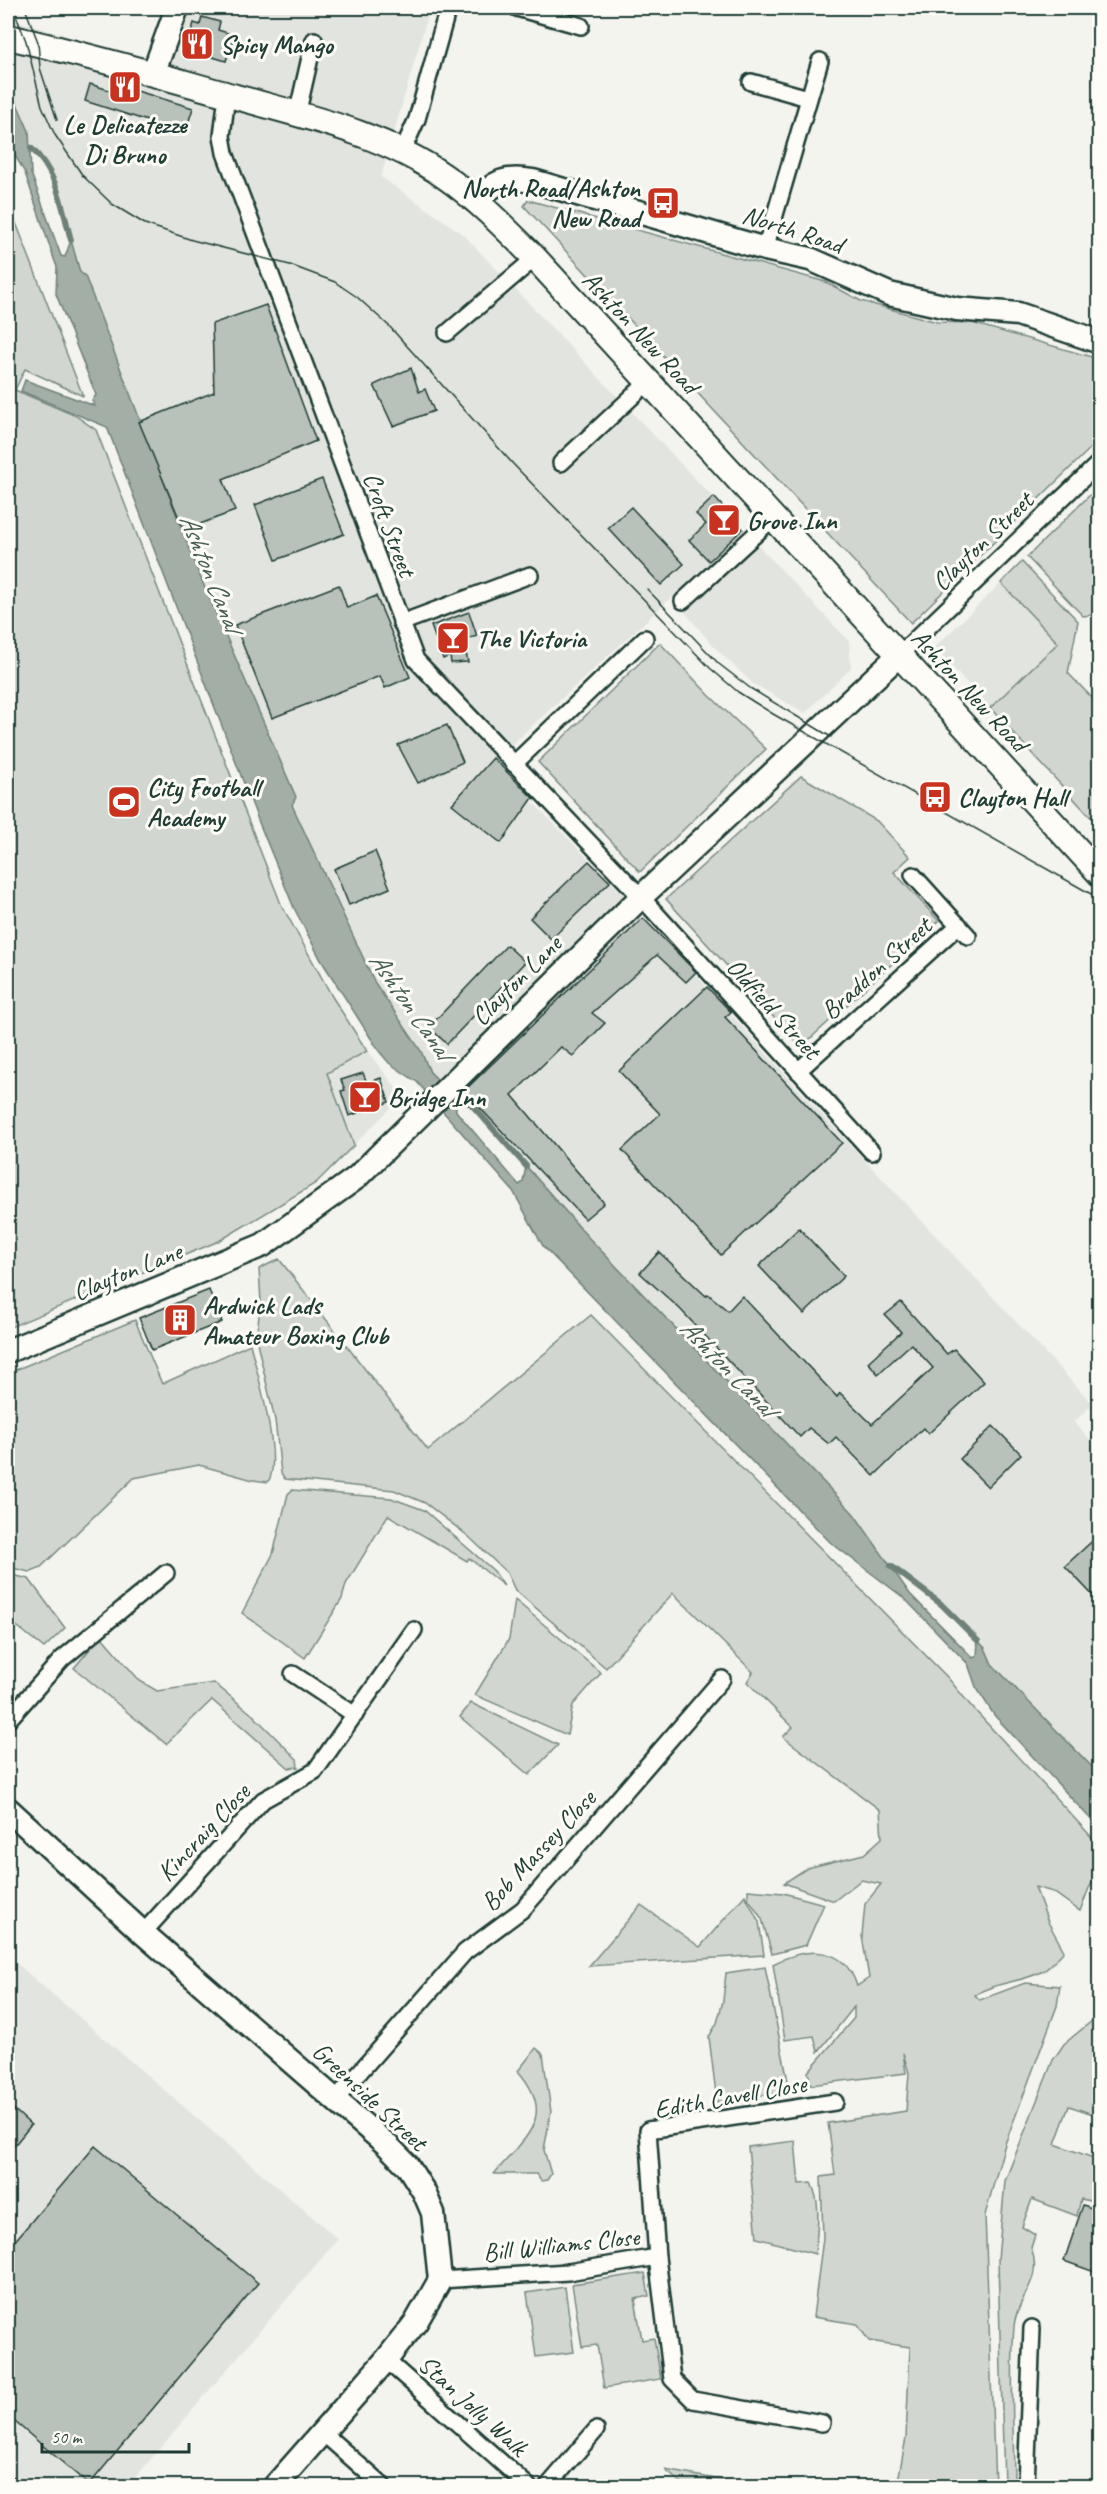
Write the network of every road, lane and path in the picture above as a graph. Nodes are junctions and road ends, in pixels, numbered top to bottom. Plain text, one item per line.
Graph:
1 (177, 8) edge
2 (448, 8) edge
3 (517, 8) edge
4 (581, 26) dead end
5 (8, 37) edge
6 (314, 40) dead end
7 (820, 61) dead end
8 (153, 74) junction
9 (751, 82) dead end
10 (226, 95) junction
11 (808, 98) junction
12 (297, 115) junction
13 (402, 152) junction
14 (475, 201) junction
15 (765, 249) junction
16 (535, 258) junction
17 (447, 333) dead end
18 (1100, 342) edge
19 (648, 382) junction
20 (1100, 462) edge
21 (561, 464) dead end
22 (774, 517) junction
23 (530, 575) dead end
24 (683, 601) dead end
25 (401, 623) junction
26 (645, 638) dead end
27 (899, 655) junction
28 (514, 764) junction
29 (1100, 874) edge
30 (913, 875) dead end
31 (641, 897) junction
32 (798, 1071) junction
33 (872, 1152) dead end
34 (8, 1351) edge
35 (166, 1573) dead end
36 (414, 1630) dead end
37 (293, 1674) dead end
38 (723, 1678) dead end
39 (355, 1715) junction
40 (8, 1720) edge
41 (8, 1809) edge
42 (143, 1933) junction
43 (334, 2100) junction
44 (835, 2102) dead end
45 (657, 2258) junction
46 (440, 2280) junction
47 (1032, 2328) dead end
48 (386, 2360) junction
49 (822, 2423) dead end
50 (596, 2430) dead end
51 (322, 2432) junction
52 (275, 2487) edge
53 (383, 2487) edge
54 (528, 2487) edge
55 (548, 2487) edge
56 (1026, 2487) edge

1 - 8 street
2 - 13 street
3 - 4 street
5 - 8 main road, Ashton New Road
6 - 12 street
7 - 11 street
8 - 10 main road, Ashton New Road
9 - 11 street
10 - 12 main road, Ashton New Road
10 - 25 street, Croft Street
11 - 15 street
12 - 13 main road, Ashton New Road
13 - 14 main road, Ashton New Road
14 - 15 street, North Road
14 - 16 main road, Ashton New Road
15 - 18 street, North Road
16 - 17 street
16 - 19 main road, Ashton New Road
19 - 21 street
19 - 22 main road, Ashton New Road
20 - 27 street, Clayton Street
22 - 24 street
22 - 27 main road, Ashton New Road
23 - 25 street
25 - 28 street, Croft Street
26 - 28 street
27 - 29 main road, Ashton New Road
27 - 31 street, Clayton Lane
28 - 31 street, Croft Street
30 - 32 street, Braddon Street
31 - 32 street, Oldfield Street
31 - 34 street, Clayton Lane
32 - 33 street, Oldfield Street
35 - 40 street
36 - 39 street, Kincraig Close
37 - 39 street
38 - 43 street, Bob Massey Close
39 - 42 street, Kincraig Close
41 - 42 street, Greenside Street
42 - 43 street, Greenside Street
43 - 46 street, Greenside Street
44 - 45 street, Edith Cavell Close
45 - 46 street, Bill Williams Close
45 - 49 street, Bill Williams Close
46 - 48 street
47 - 56 street
48 - 51 street
48 - 54 street, Stan Jolly Walk
50 - 55 street
51 - 52 street
51 - 53 street

